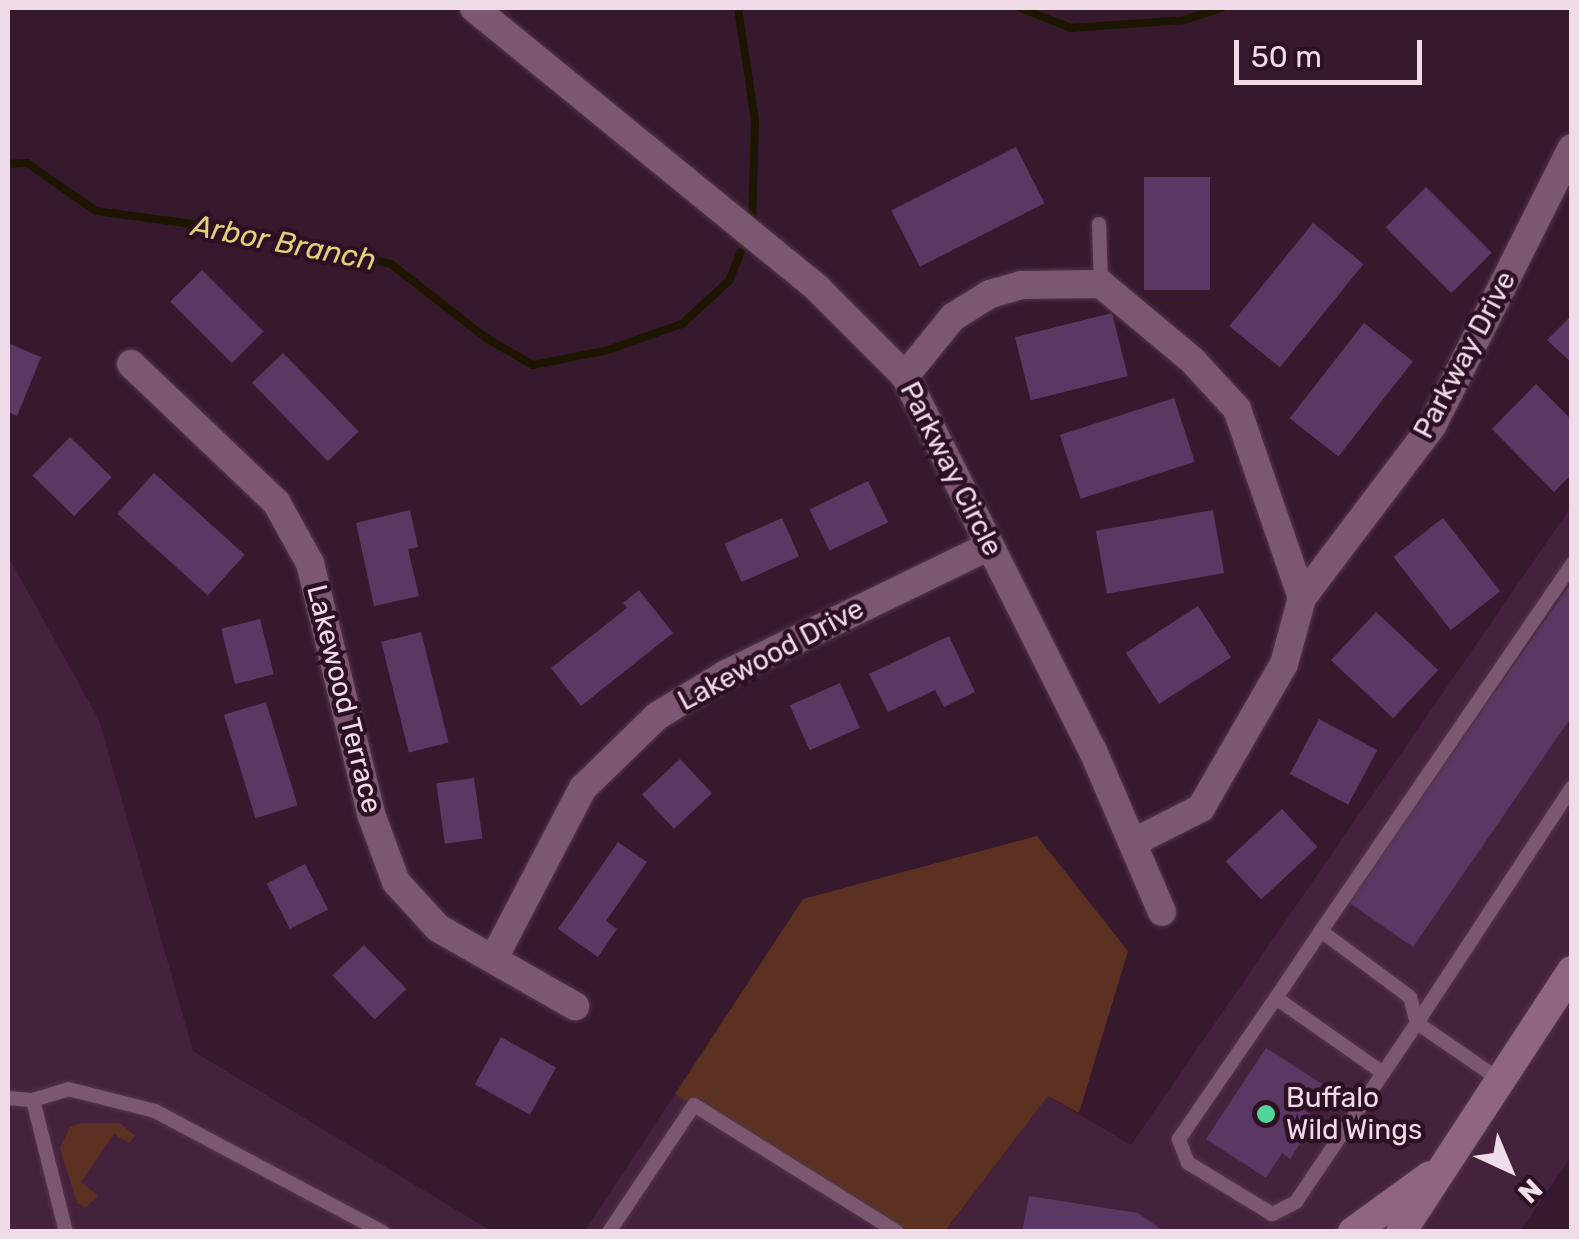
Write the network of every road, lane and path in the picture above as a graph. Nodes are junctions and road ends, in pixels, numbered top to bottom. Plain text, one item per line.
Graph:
1 (474, 8) edge
2 (1572, 148) edge
3 (1099, 224) dead end
4 (1101, 284) junction
5 (131, 364) dead end
6 (905, 376) junction
7 (990, 546) junction
8 (1572, 564) edge
9 (1302, 598) junction
10 (1572, 788) edge
11 (1136, 842) junction
12 (1162, 912) dead end
13 (1320, 931) junction
14 (494, 958) junction
15 (1572, 971) edge
16 (1276, 998) junction
17 (574, 1006) dead end
18 (1418, 1023) junction
19 (1383, 1073) junction
20 (1500, 1080) junction
21 (8, 1098) edge
22 (32, 1100) junction
23 (1444, 1166) junction
24 (66, 1232) edge
25 (383, 1232) edge
26 (609, 1232) edge
27 (897, 1232) edge
28 (1353, 1232) edge
29 (1401, 1232) edge

1 - 6 street, Parkway Circle
2 - 9 street, Parkway Drive
3 - 4 lane
4 - 6 street
4 - 9 street
5 - 14 street, Lakewood Terrace
6 - 7 street, Parkway Circle
7 - 11 street, Parkway Circle
7 - 14 street, Lakewood Drive
8 - 13 lane
9 - 11 street, Parkway Drive
10 - 18 lane
11 - 12 street, Parkway Circle
13 - 16 lane
13 - 18 lane
14 - 17 street, Lakewood Terrace
15 - 20 main road
16 - 19 lane
16 - 19 lane
18 - 19 lane
18 - 20 lane
20 - 23 main road
21 - 22 lane
22 - 24 lane
22 - 25 lane
23 - 28 main road
23 - 29 main road
26 - 27 lane

